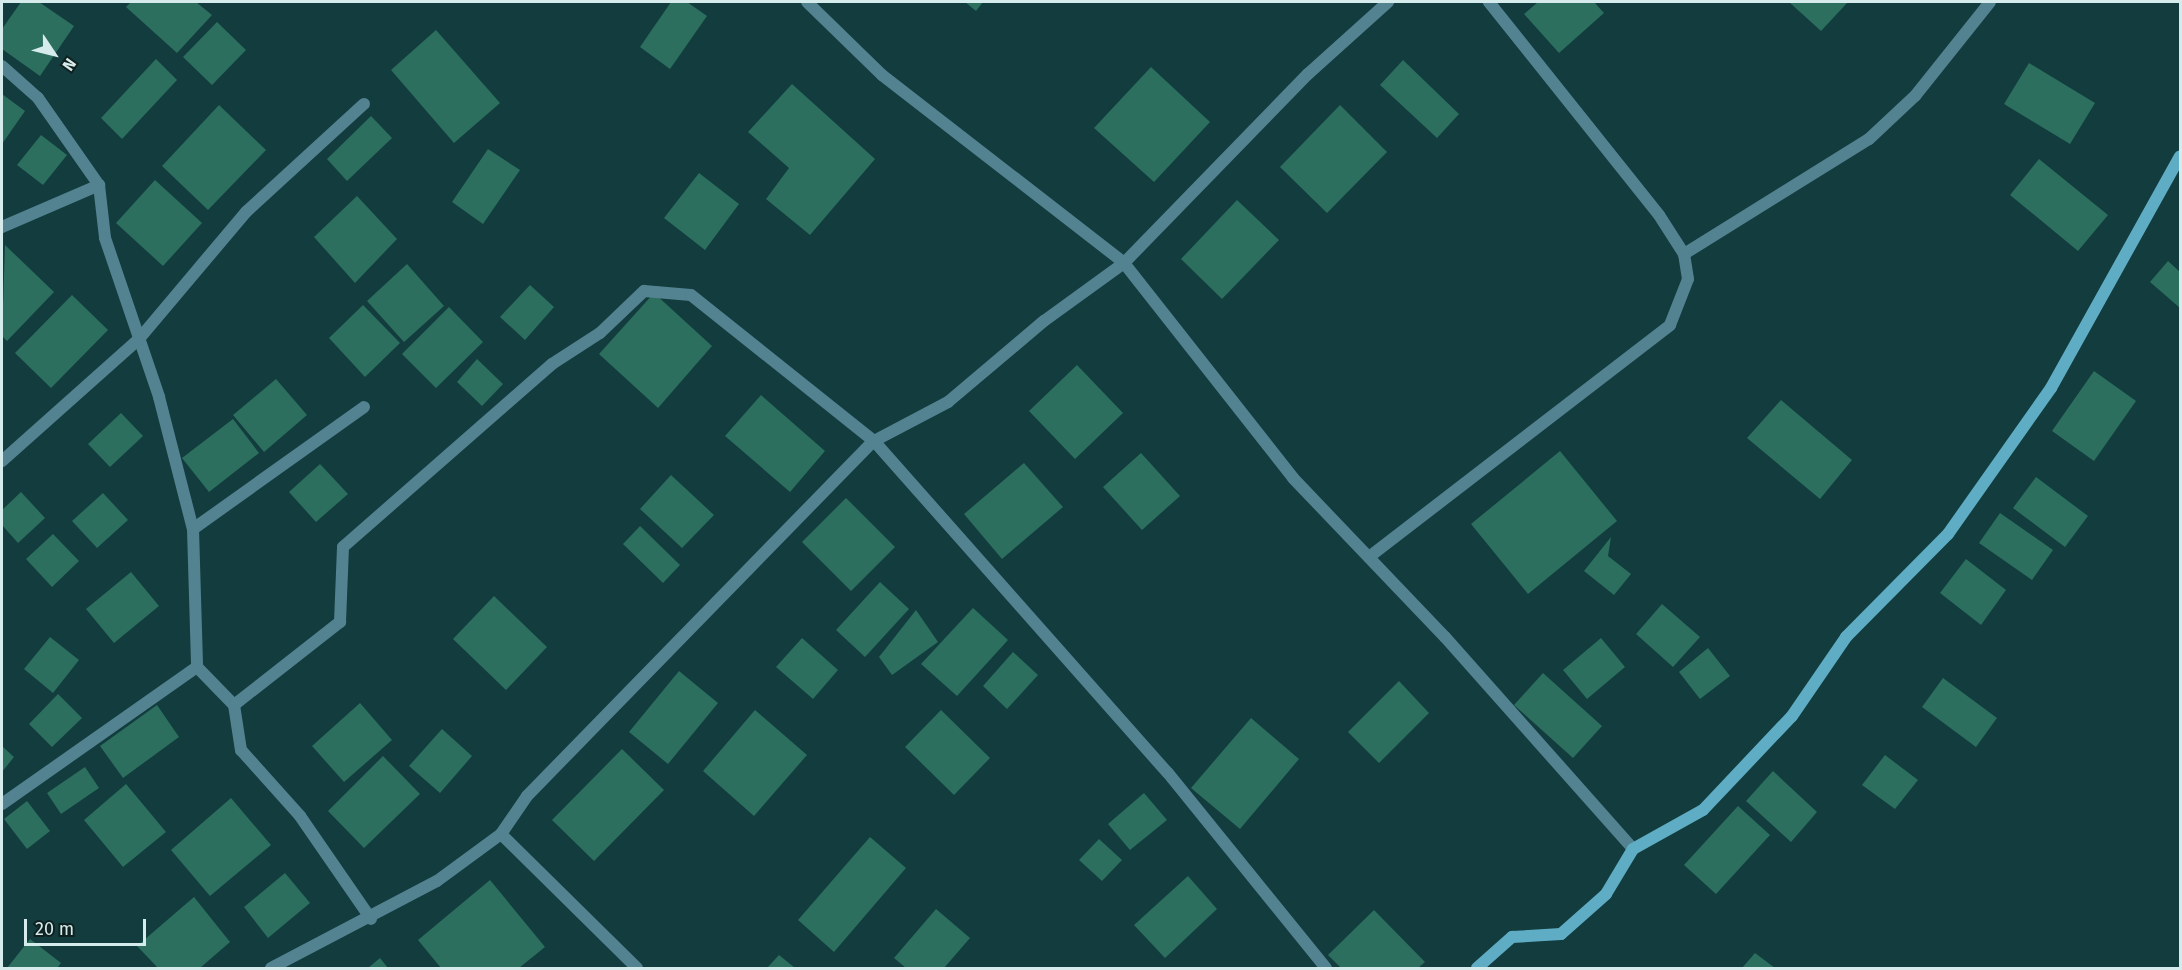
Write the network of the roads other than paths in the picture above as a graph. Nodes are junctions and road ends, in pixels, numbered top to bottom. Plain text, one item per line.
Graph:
1 (807, 2) edge
2 (1388, 2) edge
3 (1489, 2) edge
4 (1990, 2) edge
5 (2, 66) edge
6 (364, 104) dead end
7 (2181, 156) edge
8 (99, 185) junction
9 (2, 227) edge
10 (1684, 254) junction
11 (1124, 263) junction
12 (139, 339) junction
13 (364, 407) dead end
14 (874, 441) junction
15 (2, 461) edge
16 (193, 529) junction
17 (1369, 557) junction
18 (197, 667) junction
19 (234, 705) junction
20 (2, 804) edge
21 (501, 834) junction
22 (1633, 849) junction
23 (371, 919) junction
24 (271, 969) edge
25 (637, 969) edge
26 (1326, 969) edge
27 (1477, 969) edge

1 - 11 street
2 - 11 street
3 - 10 street
4 - 10 street
5 - 8 street
6 - 12 street
7 - 22 main road
8 - 9 street
8 - 12 street
10 - 17 street
11 - 14 street
11 - 17 street
12 - 15 street
12 - 16 street
13 - 16 street
14 - 19 street
14 - 21 street
14 - 26 street
16 - 18 street
17 - 22 street
18 - 19 street
18 - 20 street
19 - 23 street
21 - 23 street
21 - 25 street
22 - 27 main road
23 - 24 street

